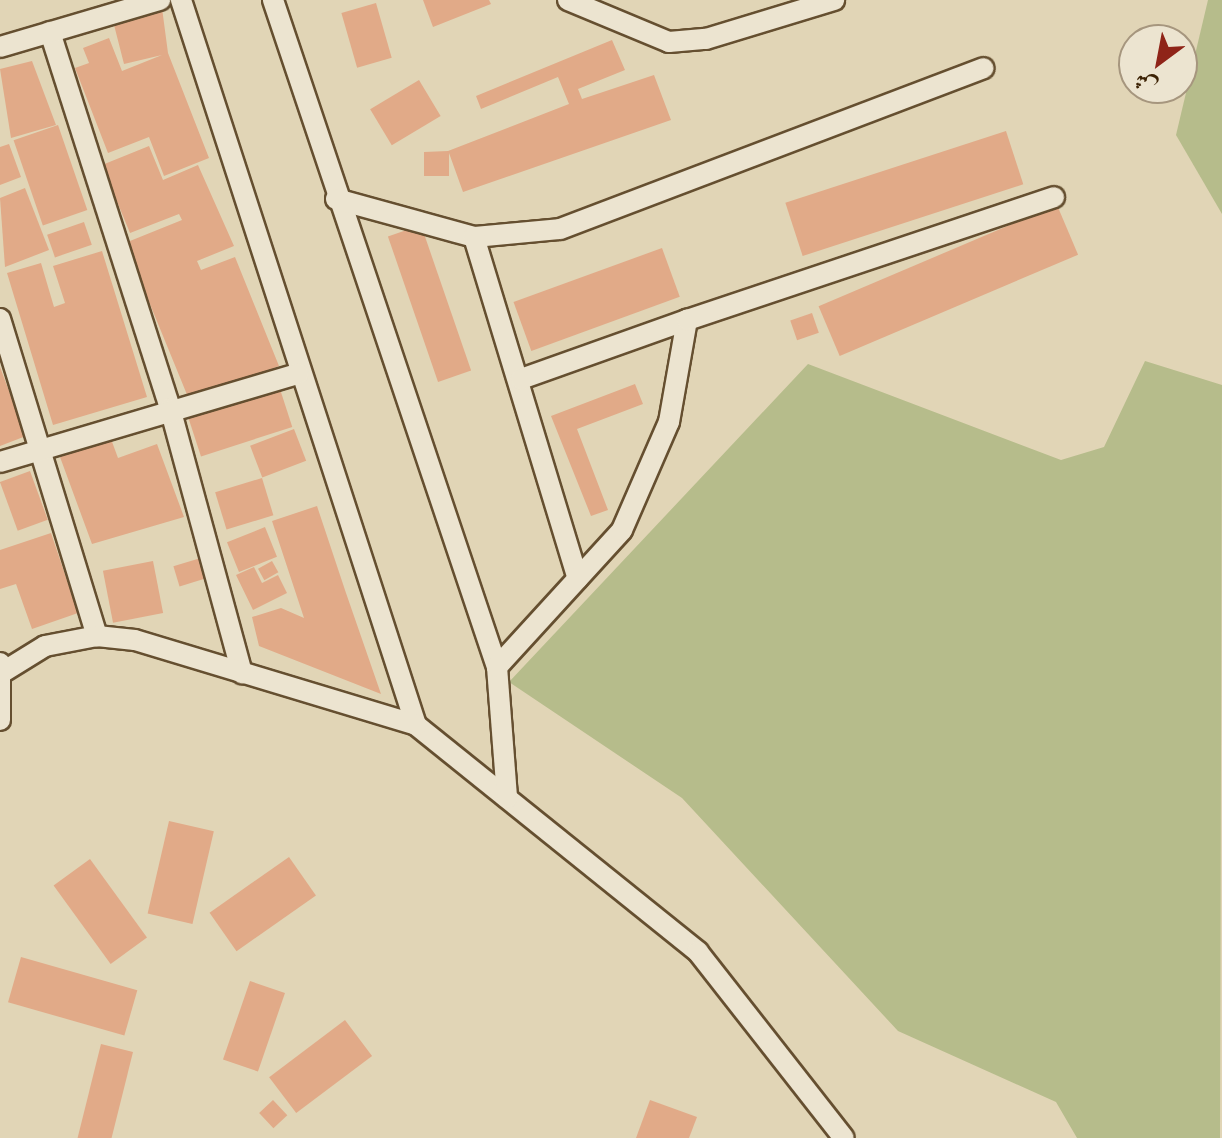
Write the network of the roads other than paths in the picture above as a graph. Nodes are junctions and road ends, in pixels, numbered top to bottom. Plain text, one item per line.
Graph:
1 (160, 0) edge
2 (181, 0) edge
3 (273, 0) edge
4 (568, 0) edge
5 (834, 0) edge
6 (50, 32) junction
7 (0, 47) edge
8 (983, 68) dead end
9 (1054, 197) dead end
10 (336, 199) junction
11 (474, 237) junction
12 (0, 319) edge
13 (687, 320) junction
14 (298, 374) junction
15 (521, 379) junction
16 (170, 408) junction
17 (41, 449) junction
18 (0, 462) edge
19 (578, 579) junction
20 (97, 636) junction
21 (497, 667) junction
22 (2, 668) edge
23 (242, 673) junction
24 (0, 717) edge
25 (416, 725) junction
26 (507, 798) junction
27 (844, 1138) edge

1 - 6 street
2 - 14 street
3 - 10 street
4 - 5 street
6 - 7 street
6 - 16 street
8 - 11 street
9 - 13 street
10 - 11 street
10 - 21 street
11 - 15 street
12 - 17 street
13 - 15 street
13 - 19 street
14 - 16 street
14 - 25 street
15 - 19 street
16 - 17 street
16 - 23 street
17 - 18 street
17 - 20 street
19 - 21 street
20 - 22 street
20 - 23 street
21 - 26 street
22 - 24 street
23 - 25 street
25 - 26 street
26 - 27 street

